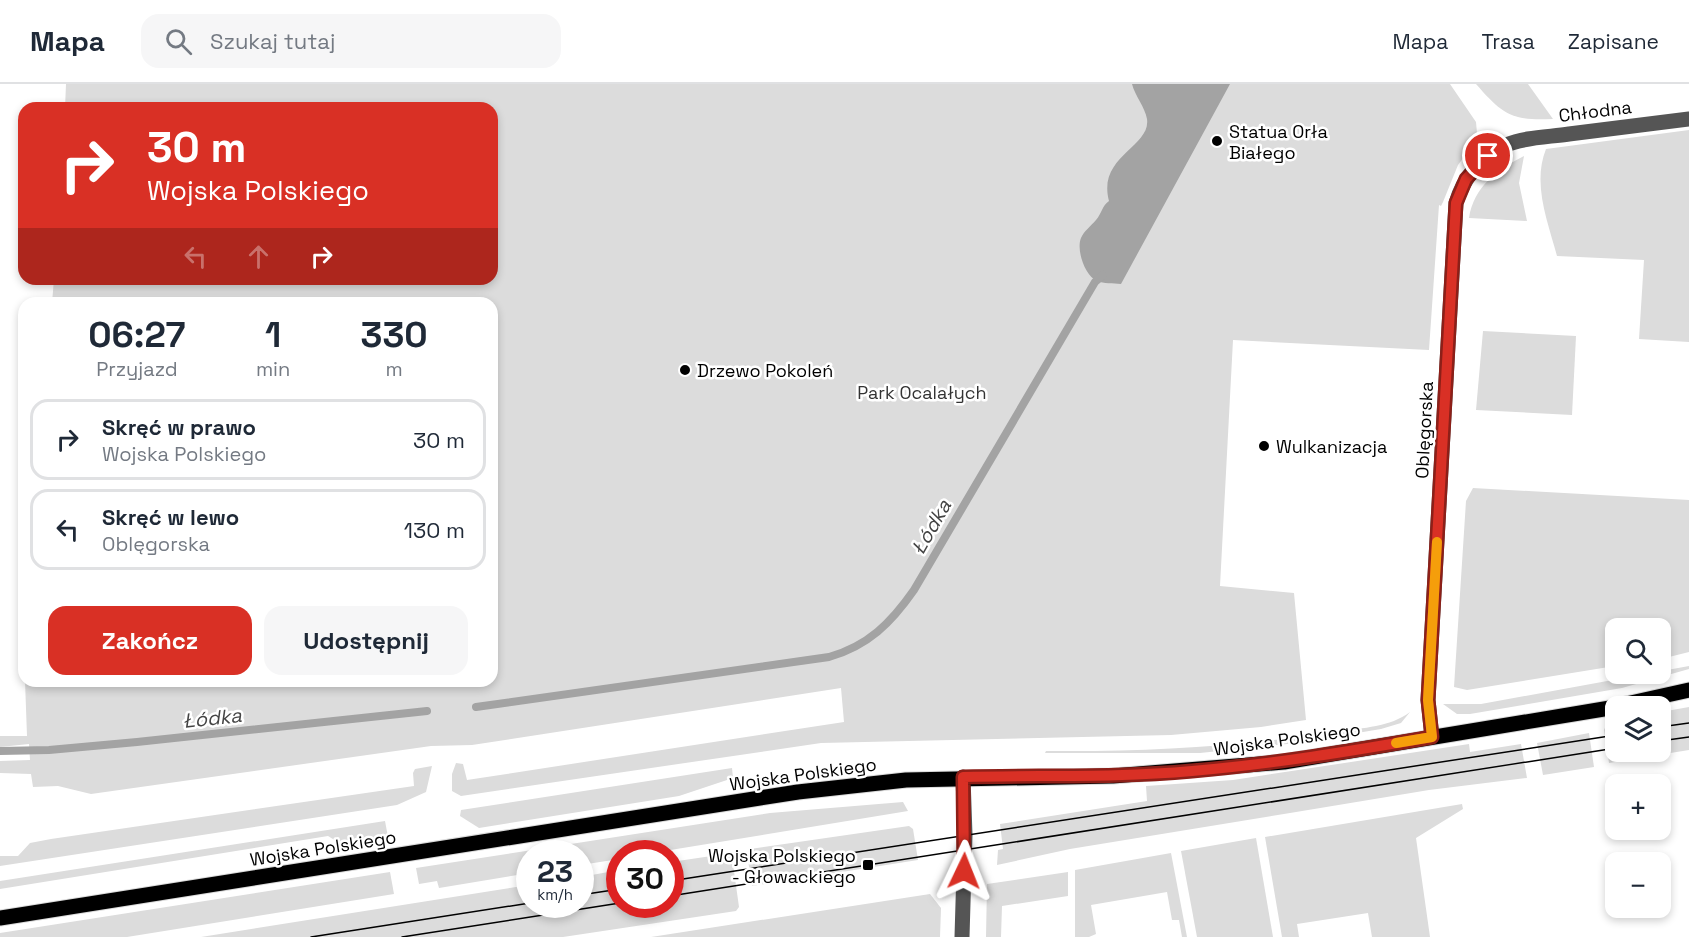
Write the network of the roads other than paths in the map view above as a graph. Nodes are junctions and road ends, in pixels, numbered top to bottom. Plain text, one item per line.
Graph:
1 (1689, 119) edge
2 (1506, 145) joint
3 (1689, 690) edge
4 (1663, 696) edge
5 (1605, 709) edge
6 (1432, 737) junction
7 (963, 777) junction
8 (0, 918) edge
9 (962, 937) edge

1 - 2 street, Chłodna
2 - 6 street, Oblęgorska
3 - 4 main road, Wojska Polskiego
5 - 6 main road, Wojska Polskiego
6 - 7 main road, Wojska Polskiego
7 - 8 main road, Wojska Polskiego
7 - 9 street

